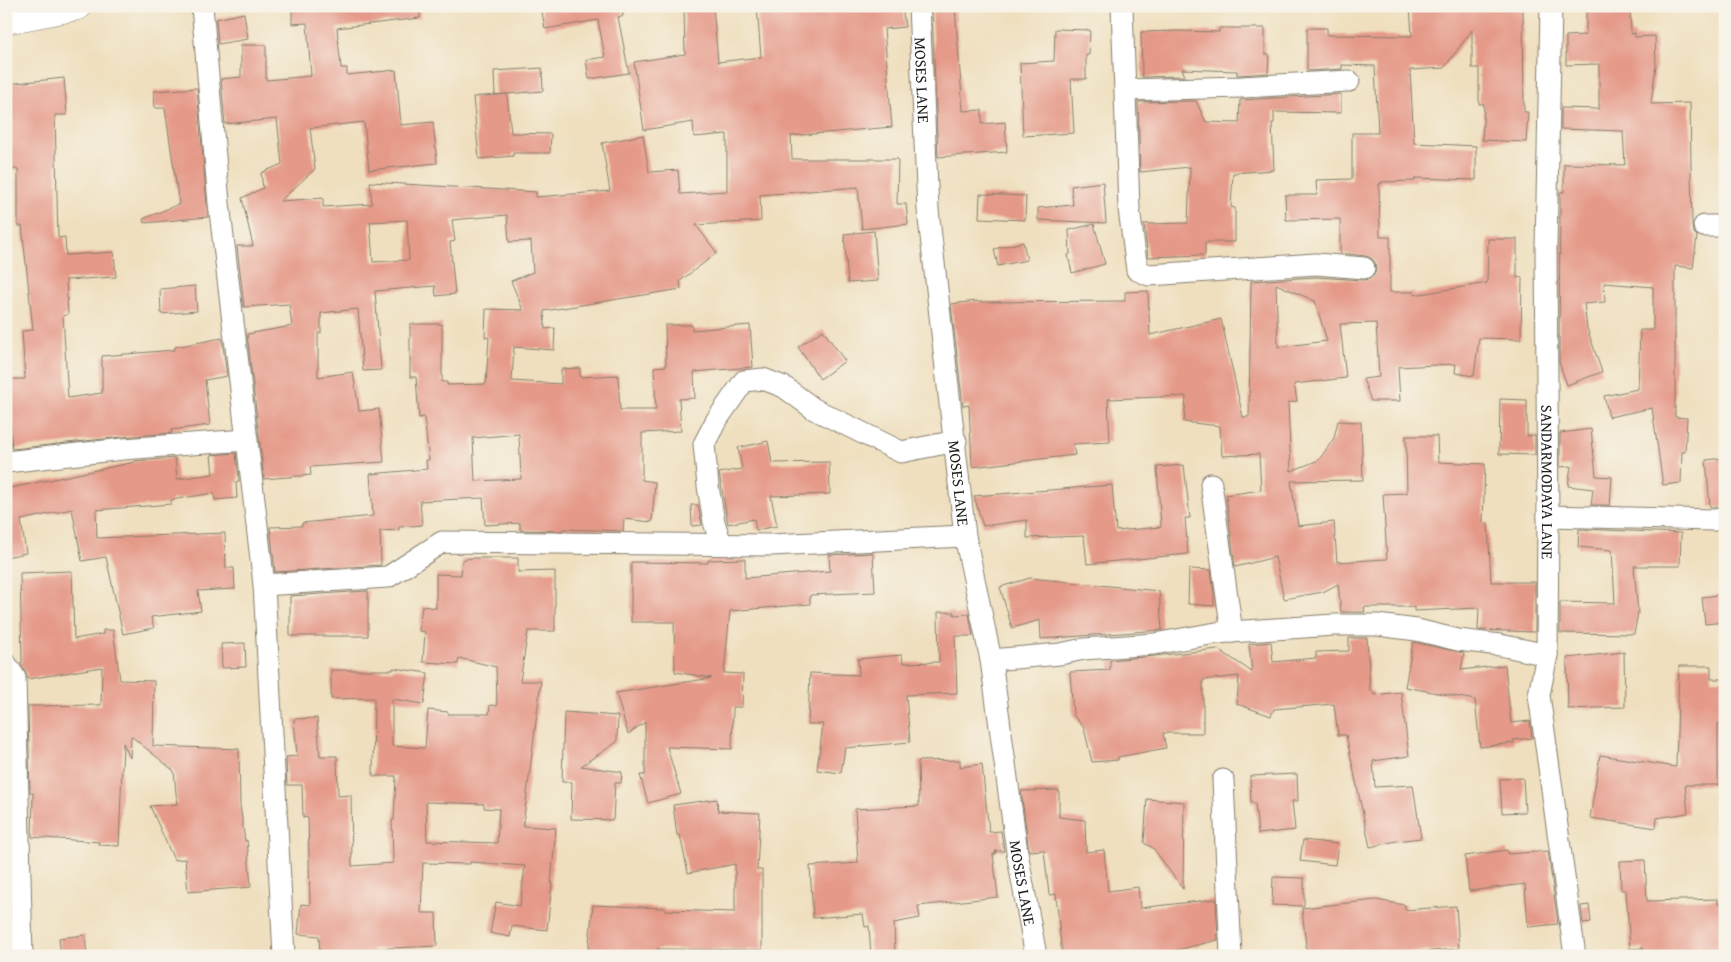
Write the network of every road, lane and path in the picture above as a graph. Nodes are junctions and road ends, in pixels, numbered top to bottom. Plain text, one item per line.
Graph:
1 (78, 6) edge
2 (202, 6) edge
3 (919, 6) edge
4 (1122, 6) edge
5 (1551, 6) edge
6 (6, 20) edge
7 (1349, 81) dead end
8 (1126, 90) junction
9 (1364, 268) dead end
10 (246, 440) junction
11 (956, 441) junction
12 (6, 462) edge
13 (1211, 484) dead end
14 (1548, 516) junction
15 (1725, 519) edge
16 (965, 536) junction
17 (721, 544) junction
18 (264, 585) junction
19 (1232, 632) junction
20 (1547, 655) junction
21 (992, 660) junction
22 (6, 664) edge
23 (1222, 780) dead end
24 (22, 956) edge
25 (284, 956) edge
26 (1036, 956) edge
27 (1231, 956) edge
28 (1575, 956) edge

1 - 6 main road
2 - 10 street
3 - 11 street, MOSES LANE
4 - 8 street
5 - 14 street, SANDARMODAYA LANE
7 - 8 street
8 - 9 street
10 - 12 street
10 - 18 street
11 - 16 street, MOSES LANE
11 - 17 street
13 - 19 street
14 - 15 street
14 - 20 street, SANDARMODAYA LANE
16 - 17 street
16 - 21 street, MOSES LANE
17 - 18 street
18 - 25 street
19 - 20 street
19 - 21 street
20 - 28 street, SANDARMODAYA LANE
21 - 26 street, MOSES LANE
22 - 24 street
23 - 27 street

